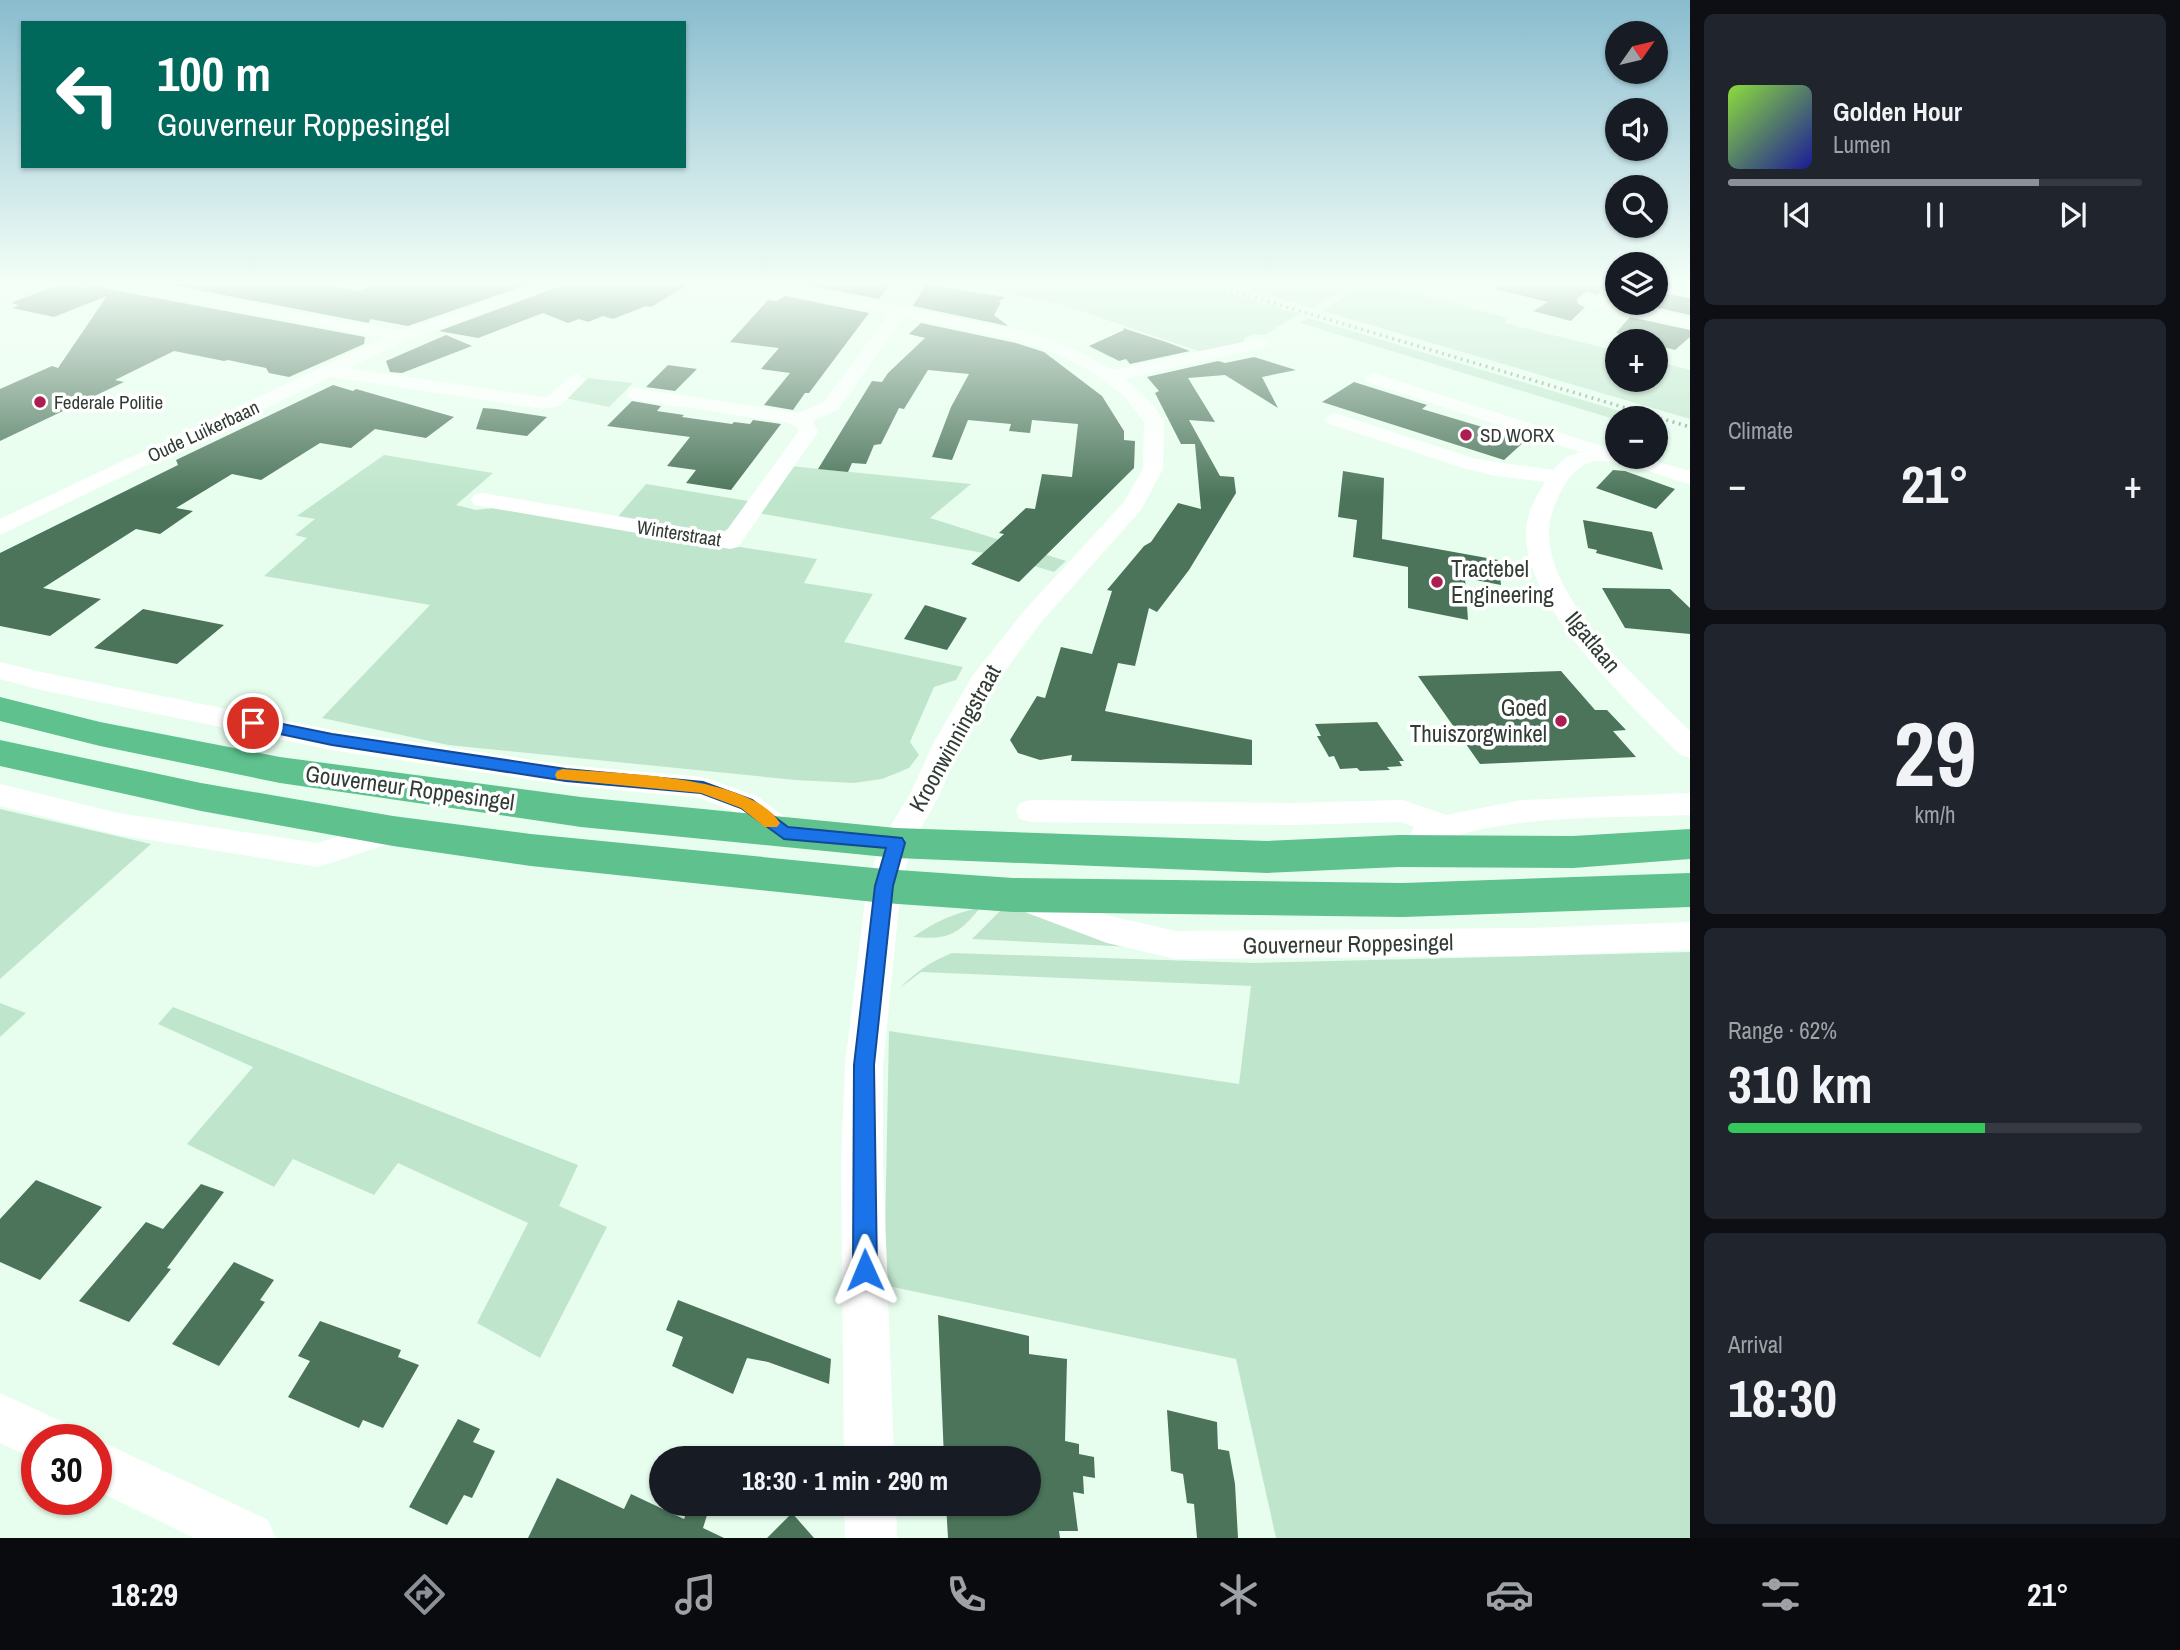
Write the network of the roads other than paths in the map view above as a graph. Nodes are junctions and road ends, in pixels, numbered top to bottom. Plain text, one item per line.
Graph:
1 (368, 353) edge
2 (869, 353) edge
3 (1069, 353) edge
4 (1217, 353) edge
5 (330, 371) junction
6 (1112, 376) junction
7 (1373, 378) dead end
8 (577, 380) dead end
9 (636, 394) dead end
10 (801, 419) junction
11 (1335, 419) dead end
12 (1605, 453) edge
13 (1605, 456) edge
14 (1658, 469) edge
15 (1558, 477) junction
16 (1690, 478) edge
17 (482, 500) dead end
18 (0, 528) edge
19 (0, 670) edge
20 (0, 709) edge
21 (1690, 748) edge
22 (0, 753) edge
23 (0, 794) edge
24 (1690, 804) edge
25 (1031, 811) dead end
26 (1443, 826) junction
27 (393, 831) junction
28 (784, 833) junction
29 (896, 843) junction
30 (1690, 844) edge
31 (1399, 851) junction
32 (884, 886) junction
33 (1690, 890) edge
34 (1013, 895) junction
35 (1690, 936) edge
36 (0, 1417) edge
37 (21, 1427) edge
38 (869, 1446) edge
39 (112, 1472) edge
40 (870, 1516) edge
41 (250, 1538) edge
42 (871, 1538) edge

1 - 5 street, Oude Luikerbaan
2 - 10 street
3 - 6 street, Kroonwinningstraat
4 - 6 street
5 - 8 street
5 - 18 street, Oude Luikerbaan
6 - 29 street, Kroonwinningstraat
7 - 12 street
9 - 10 street
10 - 17 street, Winterstraat
11 - 15 street
13 - 15 street, Ilgatlaan
14 - 16 street
15 - 21 street, Ilgatlaan
19 - 28 street, Gouverneur Roppesingel
20 - 28 highway, Gouverneur Roppesingel
22 - 27 highway, Gouverneur Roppesingel
23 - 27 street, Gouverneur Roppesingel
24 - 26 street, Gouverneur Roppesingel
25 - 26 street
26 - 31 street, Gouverneur Roppesingel
27 - 32 highway, Gouverneur Roppesingel
28 - 29 highway, Gouverneur Roppesingel
29 - 31 highway, Gouverneur Roppesingel
29 - 32 street, Kroonwinningstraat
30 - 31 highway, Gouverneur Roppesingel
32 - 34 highway, Gouverneur Roppesingel
32 - 38 street, Kroonwinningstraat
33 - 34 highway, Gouverneur Roppesingel
34 - 35 street, Gouverneur Roppesingel
36 - 37 street
39 - 41 street
40 - 42 street

